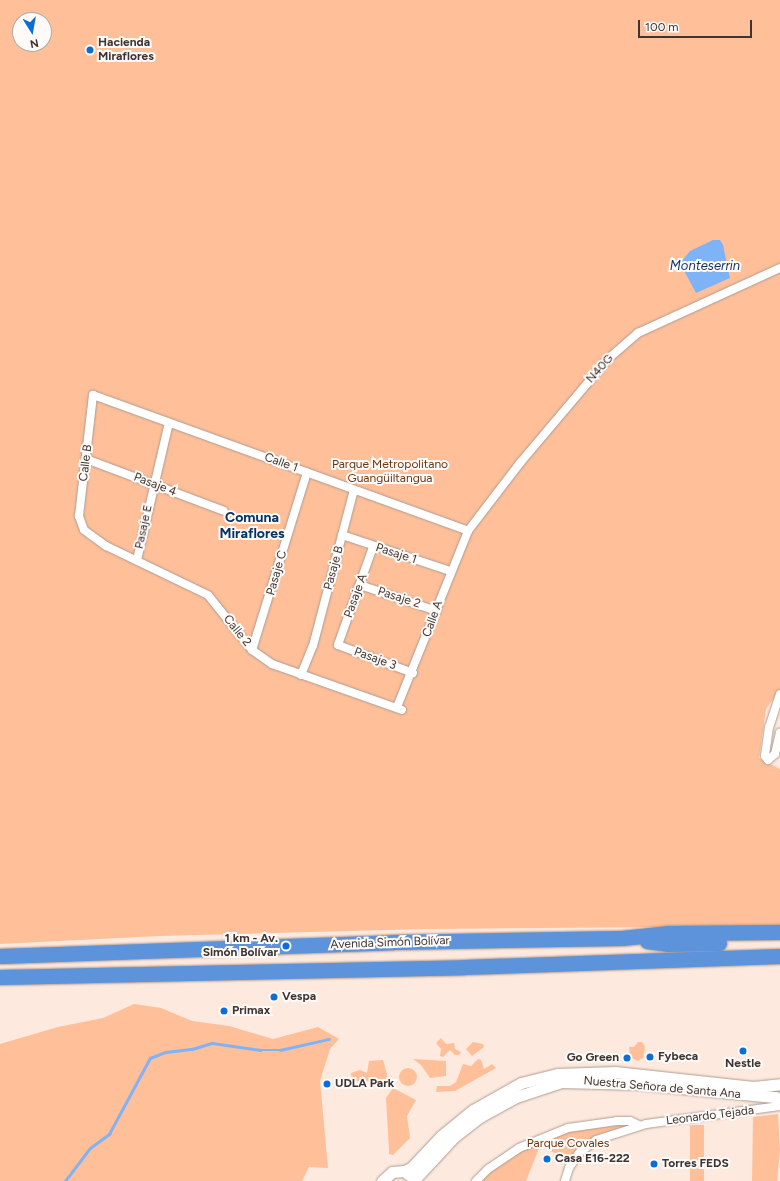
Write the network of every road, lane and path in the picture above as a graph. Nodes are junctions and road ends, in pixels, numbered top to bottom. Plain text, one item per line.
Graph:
1 (780, 268) edge
2 (94, 395) joint
3 (169, 423) junction
4 (86, 459) junction
5 (307, 472) junction
6 (153, 485) junction
7 (354, 490) junction
8 (224, 511) dead end
9 (84, 530) joint
10 (468, 531) junction
11 (342, 535) junction
12 (373, 547) junction
13 (137, 560) junction
14 (450, 571) junction
15 (360, 585) junction
16 (437, 610) junction
17 (338, 645) joint
18 (252, 650) junction
19 (413, 673) junction
20 (301, 675) junction
21 (780, 694) edge
22 (400, 708) joint
23 (780, 733) edge
24 (780, 932) edge
25 (622, 938) junction
26 (780, 942) edge
27 (0, 956) edge
28 (780, 956) edge
29 (0, 977) edge
30 (779, 1084) edge
31 (779, 1102) edge
32 (639, 1125) junction
33 (404, 1171) junction
34 (382, 1181) edge
35 (413, 1181) edge
36 (476, 1181) edge
37 (565, 1181) edge

1 - 10 street, N40G
2 - 3 street, Calle 1
2 - 4 street, Calle B
3 - 5 street, Calle 1
3 - 6 street, Pasaje E
4 - 6 street, Pasaje 4
4 - 9 street, Calle B
5 - 7 street, Calle 1
5 - 18 street, Pasaje C
6 - 8 street, Pasaje 4
6 - 13 street, Pasaje E
7 - 10 street, Calle 1
7 - 11 street, Pasaje B
9 - 13 street, Calle 2
10 - 14 street, Calle A
11 - 12 street, Pasaje 1
11 - 20 street, Pasaje B
12 - 14 street, Pasaje 1
12 - 15 street, Pasaje A
13 - 18 street, Calle 2
14 - 16 street, Calle A
15 - 16 street, Pasaje 2
15 - 17 street, Pasaje A
16 - 19 street, Calle A
17 - 19 street, Pasaje 3
18 - 20 street, Calle 2
19 - 22 street, Calle A
20 - 22 street, Calle 2
21 - 23 street
24 - 25 highway, Avenida Simón Bolívar
25 - 26 highway
25 - 27 highway, Avenida Simón Bolívar
28 - 29 highway, Avenida Simón Bolívar
30 - 31 street
30 - 33 street, Nuestra Señora de Santa Ana
31 - 32 street, Leonardo Tejada
31 - 35 street, Nuestra Señora de Santa Ana
32 - 36 street
32 - 37 street
33 - 34 street, Nuestra Señora de Santa Ana
33 - 35 street

